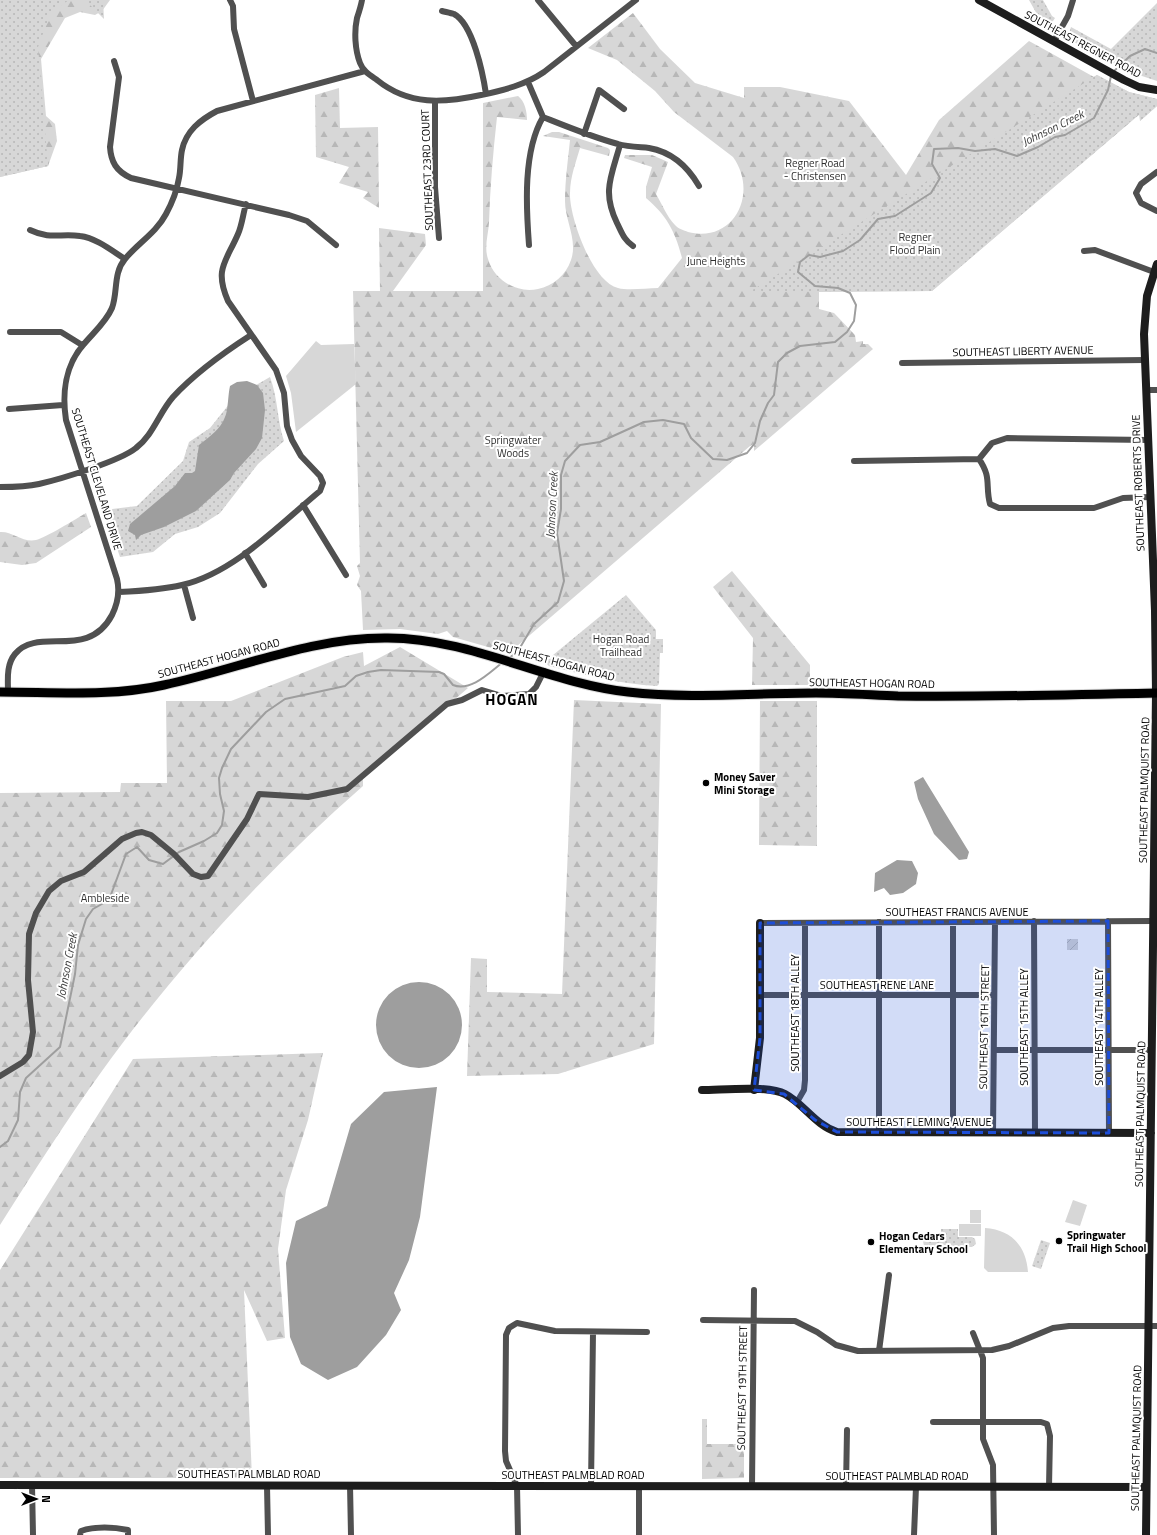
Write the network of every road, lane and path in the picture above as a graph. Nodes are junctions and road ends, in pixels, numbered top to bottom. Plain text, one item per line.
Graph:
1 (230, 0) edge
2 (362, 0) edge
3 (538, 0) edge
4 (636, 0) edge
5 (980, 0) edge
6 (1073, 0) edge
7 (442, 11) dead end
8 (1054, 41) junction
9 (576, 46) junction
10 (114, 60) dead end
11 (365, 72) junction
12 (528, 82) junction
13 (1157, 90) edge
14 (486, 94) junction
15 (253, 102) junction
16 (435, 102) junction
17 (624, 109) dead end
18 (543, 117) junction
19 (584, 134) junction
20 (620, 145) junction
21 (1157, 172) edge
22 (699, 186) dead end
23 (177, 188) junction
24 (246, 204) junction
25 (1157, 211) edge
26 (30, 230) dead end
27 (439, 238) dead end
28 (529, 245) dead end
29 (336, 246) dead end
30 (633, 246) dead end
31 (1084, 251) dead end
32 (125, 259) junction
33 (1157, 264) edge
34 (1154, 272) junction
35 (10, 332) dead end
36 (251, 335) junction
37 (82, 345) junction
38 (1145, 360) junction
39 (902, 363) dead end
40 (1146, 390) junction
41 (1157, 390) edge
42 (64, 405) junction
43 (9, 409) dead end
44 (1148, 440) junction
45 (979, 459) junction
46 (854, 461) dead end
47 (81, 471) junction
48 (0, 487) edge
49 (1150, 497) junction
50 (303, 505) junction
51 (245, 553) junction
52 (346, 575) dead end
53 (184, 585) junction
54 (264, 585) dead end
55 (119, 592) junction
56 (193, 618) dead end
57 (544, 671) junction
58 (4, 692) edge
59 (1157, 693) edge
60 (1034, 921) junction
61 (1108, 921) junction
62 (1153, 921) junction
63 (805, 922) junction
64 (879, 922) junction
65 (953, 922) junction
66 (995, 922) junction
67 (760, 923) joint
68 (760, 995) junction
69 (805, 995) junction
70 (879, 995) junction
71 (953, 995) junction
72 (994, 995) junction
73 (994, 1050) junction
74 (1034, 1050) junction
75 (1108, 1050) junction
76 (1152, 1050) junction
77 (0, 1076) edge
78 (702, 1090) dead end
79 (754, 1090) junction
80 (797, 1102) junction
81 (879, 1133) junction
82 (953, 1133) junction
83 (993, 1133) junction
84 (1034, 1133) junction
85 (1109, 1133) junction
86 (1151, 1134) junction
87 (888, 1274) dead end
88 (754, 1290) dead end
89 (703, 1320) dead end
90 (754, 1321) junction
91 (1153, 1326) edge
92 (593, 1332) junction
93 (647, 1332) dead end
94 (973, 1333) dead end
95 (879, 1351) junction
96 (980, 1351) junction
97 (933, 1422) dead end
98 (983, 1422) junction
99 (847, 1430) dead end
100 (0, 1485) edge
101 (32, 1485) junction
102 (350, 1485) junction
103 (267, 1486) junction
104 (517, 1486) junction
105 (591, 1486) junction
106 (639, 1486) junction
107 (752, 1487) junction
108 (846, 1487) junction
109 (916, 1487) junction
110 (994, 1487) junction
111 (1049, 1487) junction
112 (1146, 1487) junction
113 (128, 1532) edge
114 (33, 1535) edge
115 (80, 1535) edge
116 (268, 1535) edge
117 (351, 1535) edge
118 (518, 1535) edge
119 (639, 1535) edge
120 (914, 1535) edge
121 (994, 1535) edge
122 (1146, 1535) edge

1 - 15 street
2 - 11 street
3 - 9 street
4 - 9 street
5 - 8 street, SOUTHEAST REGNER ROAD
6 - 8 street
7 - 14 street
8 - 13 street, SOUTHEAST REGNER ROAD
9 - 12 street
10 - 23 street
11 - 15 street
11 - 16 street
12 - 14 street
12 - 18 street
14 - 16 street
15 - 23 street, SOUTHEAST CLEVELAND DRIVE
16 - 27 street, SOUTHEAST 23RD COURT
17 - 19 street
18 - 19 street
18 - 28 street
19 - 20 street
20 - 22 street
20 - 30 street
21 - 25 street
23 - 24 street
23 - 32 street, SOUTHEAST CLEVELAND DRIVE
24 - 29 street
24 - 36 street
26 - 32 street
31 - 34 street
32 - 37 street, SOUTHEAST CLEVELAND DRIVE
33 - 34 street, SOUTHEAST ROBERTS DRIVE
34 - 38 street, SOUTHEAST ROBERTS DRIVE
35 - 37 street
36 - 47 street
36 - 50 street
37 - 42 street, SOUTHEAST CLEVELAND DRIVE
38 - 39 street, SOUTHEAST LIBERTY AVENUE
38 - 40 street, SOUTHEAST ROBERTS DRIVE
40 - 41 street
40 - 44 street, SOUTHEAST ROBERTS DRIVE
42 - 43 street
42 - 47 street, SOUTHEAST CLEVELAND DRIVE
44 - 45 street
44 - 49 street, SOUTHEAST ROBERTS DRIVE
45 - 46 street
45 - 49 street
47 - 48 street
47 - 55 street, SOUTHEAST CLEVELAND DRIVE
49 - 59 street, SOUTHEAST ROBERTS DRIVE
50 - 51 street
50 - 52 street
51 - 53 street
51 - 54 street
53 - 55 street
53 - 56 street
55 - 58 street, SOUTHEAST CLEVELAND DRIVE
57 - 58 main road, SOUTHEAST HOGAN ROAD
57 - 59 main road, SOUTHEAST HOGAN ROAD
57 - 77 street
59 - 62 street, SOUTHEAST PALMQUIST ROAD
60 - 61 street, SOUTHEAST FRANCIS AVENUE
60 - 66 street, SOUTHEAST FRANCIS AVENUE
60 - 74 street, SOUTHEAST 15TH ALLEY
61 - 62 street, SOUTHEAST FRANCIS AVENUE
61 - 75 street, SOUTHEAST 14TH ALLEY
62 - 76 street, SOUTHEAST PALMQUIST ROAD
63 - 64 street, SOUTHEAST FRANCIS AVENUE
63 - 67 street, SOUTHEAST FRANCIS AVENUE
63 - 69 street, SOUTHEAST 18TH ALLEY
64 - 65 street, SOUTHEAST FRANCIS AVENUE
64 - 70 street
65 - 66 street, SOUTHEAST FRANCIS AVENUE
65 - 71 street
66 - 72 street, SOUTHEAST 16TH STREET
67 - 68 street
68 - 69 street, SOUTHEAST RENE LANE
68 - 79 street
69 - 70 street, SOUTHEAST RENE LANE
69 - 80 street, SOUTHEAST 18TH ALLEY
70 - 71 street, SOUTHEAST RENE LANE
70 - 81 street
71 - 72 street, SOUTHEAST RENE LANE
71 - 82 street
72 - 73 street, SOUTHEAST 16TH STREET
73 - 74 street
73 - 83 street, SOUTHEAST 16TH STREET
74 - 75 street
74 - 84 street, SOUTHEAST 15TH ALLEY
75 - 76 street
75 - 85 street, SOUTHEAST 14TH ALLEY
76 - 86 street, SOUTHEAST PALMQUIST ROAD
78 - 79 street, SOUTHEAST FLEMING AVENUE
79 - 80 street, SOUTHEAST FLEMING AVENUE
80 - 81 street, SOUTHEAST FLEMING AVENUE
81 - 82 street, SOUTHEAST FLEMING AVENUE
82 - 83 street, SOUTHEAST FLEMING AVENUE
83 - 84 street, SOUTHEAST FLEMING AVENUE
84 - 85 street, SOUTHEAST FLEMING AVENUE
85 - 86 street, SOUTHEAST FLEMING AVENUE
86 - 91 street, SOUTHEAST PALMQUIST ROAD
87 - 95 street
88 - 90 street, SOUTHEAST 19TH STREET
89 - 90 street
90 - 95 street
90 - 107 street, SOUTHEAST 19TH STREET
91 - 96 street
91 - 112 street, SOUTHEAST PALMQUIST ROAD
92 - 93 street
92 - 104 street
92 - 105 street
94 - 96 street
95 - 96 street
96 - 98 street
97 - 98 street
98 - 110 street
98 - 111 street
99 - 108 street
100 - 101 street, SOUTHEAST PALMBLAD ROAD
101 - 103 street, SOUTHEAST PALMBLAD ROAD
101 - 114 street
102 - 103 street, SOUTHEAST PALMBLAD ROAD
102 - 104 street, SOUTHEAST PALMBLAD ROAD
102 - 117 street
103 - 116 street
104 - 105 street, SOUTHEAST PALMBLAD ROAD
104 - 118 street
105 - 106 street, SOUTHEAST PALMBLAD ROAD
106 - 107 street, SOUTHEAST PALMBLAD ROAD
106 - 119 street
107 - 108 street, SOUTHEAST PALMBLAD ROAD
108 - 109 street, SOUTHEAST PALMBLAD ROAD
109 - 110 street, SOUTHEAST PALMBLAD ROAD
109 - 120 street
110 - 111 street, SOUTHEAST PALMBLAD ROAD
110 - 121 street
111 - 112 street, SOUTHEAST PALMBLAD ROAD
112 - 122 street, SOUTHEAST PALMQUIST ROAD
113 - 115 street

